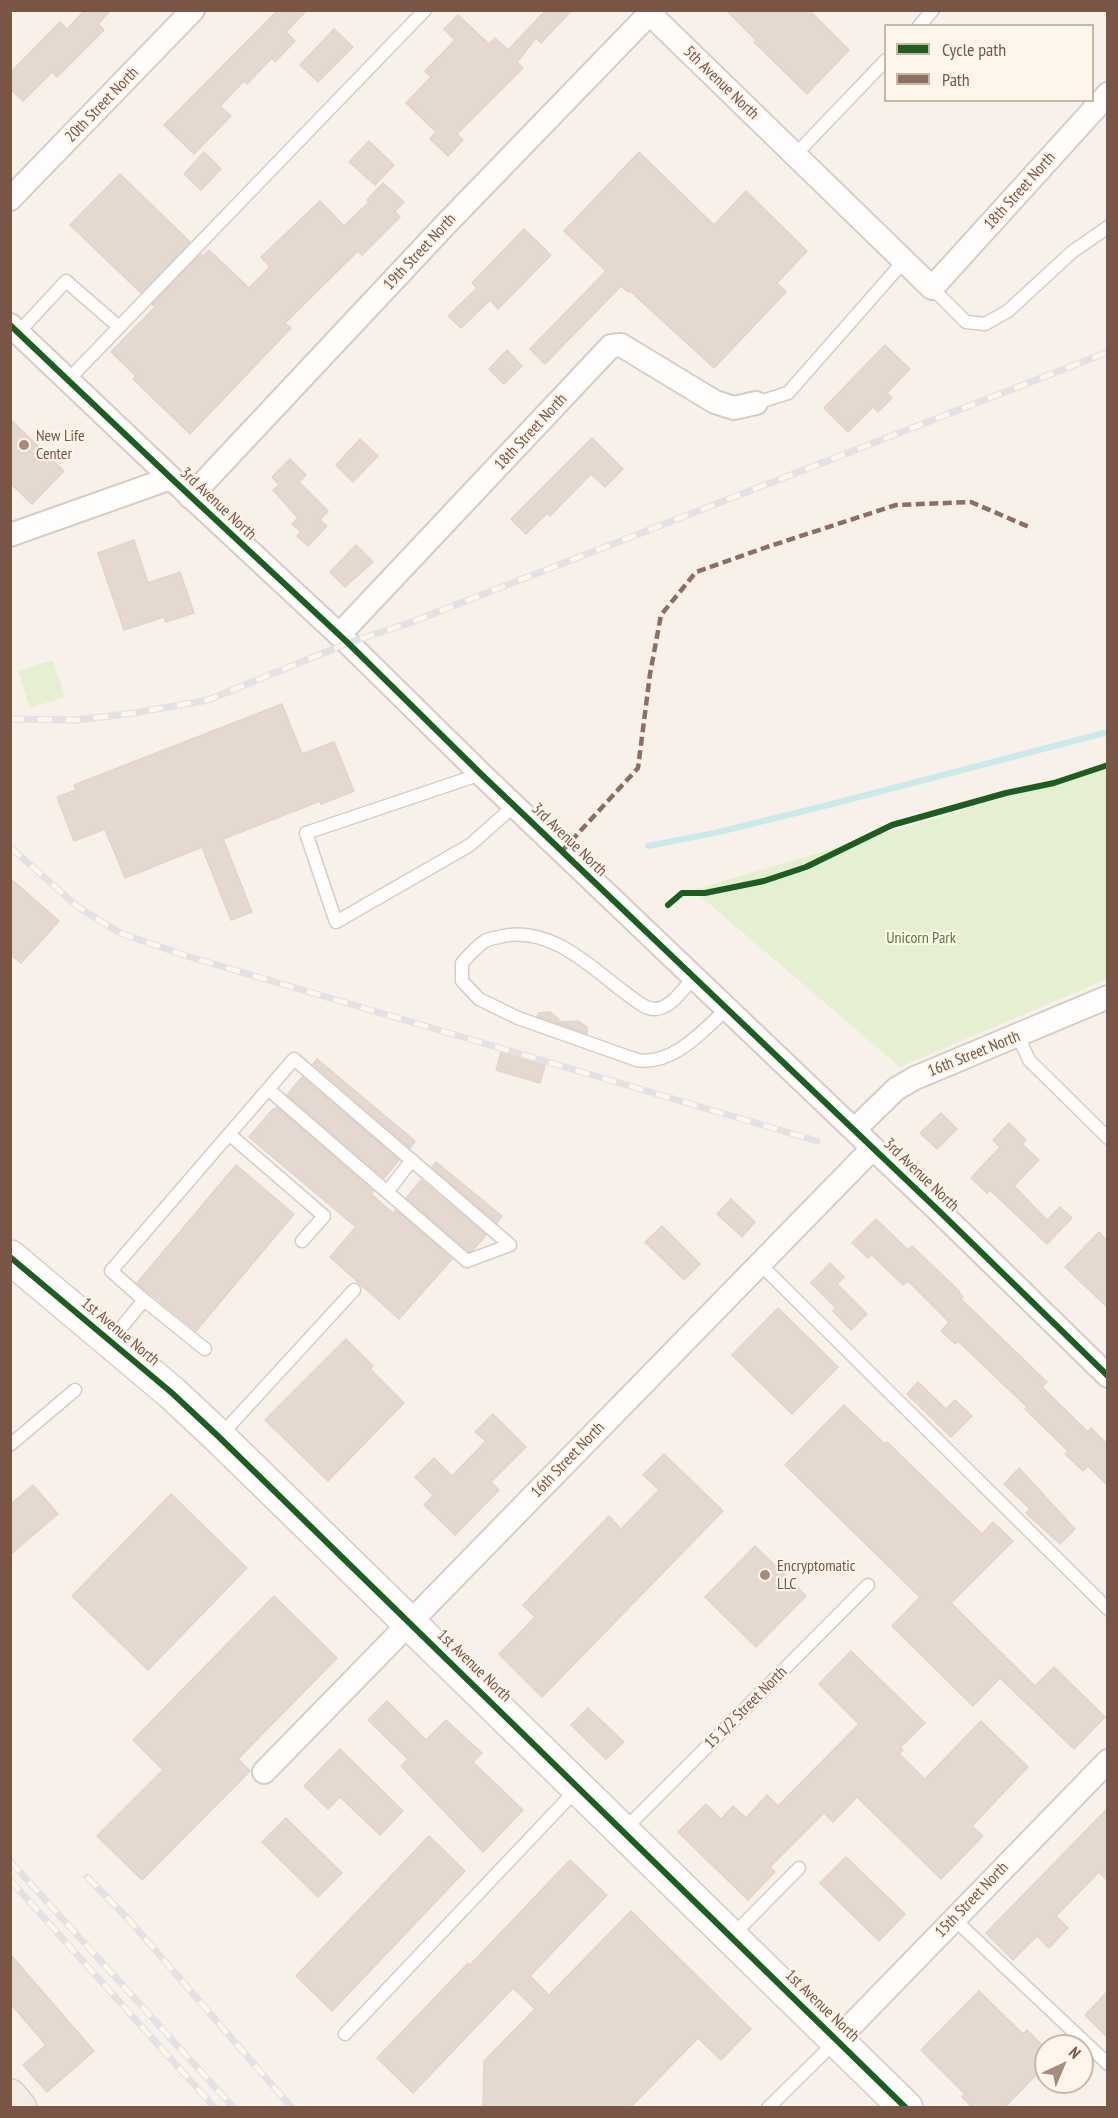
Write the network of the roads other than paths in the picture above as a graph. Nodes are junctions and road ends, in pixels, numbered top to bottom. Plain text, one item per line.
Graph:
1 (193, 10) edge
2 (425, 10) edge
3 (933, 10) edge
4 (649, 12) edge
5 (921, 24) edge
6 (884, 61) edge
7 (1107, 94) edge
8 (795, 155) junction
9 (10, 199) edge
10 (1107, 227) edge
11 (904, 261) junction
12 (932, 288) junction
13 (118, 327) junction
14 (14, 329) edge
15 (68, 380) junction
16 (756, 403) joint
17 (171, 478) junction
18 (190, 497) junction
19 (10, 535) edge
20 (339, 635) junction
21 (481, 774) junction
22 (514, 806) junction
23 (694, 977) junction
24 (1107, 998) edge
25 (727, 1009) junction
26 (1018, 1036) junction
27 (268, 1089) junction
28 (854, 1130) junction
29 (229, 1134) junction
30 (1107, 1138) edge
31 (873, 1148) junction
32 (412, 1161) junction
33 (387, 1192) junction
34 (302, 1241) dead end
35 (10, 1257) edge
36 (760, 1264) junction
37 (354, 1290) dead end
38 (144, 1300) junction
39 (111, 1341) junction
40 (205, 1349) dead end
41 (1107, 1376) edge
42 (75, 1390) dead end
43 (219, 1437) junction
44 (10, 1445) edge
45 (868, 1585) dead end
46 (1107, 1609) edge
47 (409, 1622) junction
48 (1107, 1761) edge
49 (264, 1772) dead end
50 (579, 1788) junction
51 (623, 1831) junction
52 (799, 1868) dead end
53 (954, 1919) junction
54 (731, 1936) junction
55 (345, 2034) dead end
56 (837, 2040) junction
57 (1107, 2064) edge
58 (10, 2096) edge
59 (20, 2108) edge
60 (768, 2108) edge
61 (906, 2108) edge

1 - 9 street, 20th Street North
2 - 13 lane
3 - 5 lane
4 - 8 street, 5th Avenue North
4 - 18 street, 19th Street North
6 - 8 lane
7 - 12 street, 18th Street North
8 - 11 street, 5th Avenue North
10 - 12 lane
11 - 12 street, 5th Avenue North
11 - 16 lane
13 - 14 lane
13 - 15 lane
14 - 15 street, 3rd Avenue North
15 - 17 street, 3rd Avenue North
16 - 20 street, 18th Street North
17 - 18 street, 3rd Avenue North
17 - 19 street
18 - 20 street, 3rd Avenue North
20 - 21 street, 3rd Avenue North
21 - 22 street, 3rd Avenue North
21 - 22 lane
22 - 23 street, 3rd Avenue North
23 - 25 street, 3rd Avenue North
23 - 25 lane
24 - 26 street, 16th Street North
25 - 28 street, 3rd Avenue North
26 - 28 street, 16th Street North
26 - 30 lane
27 - 29 lane
27 - 32 lane
27 - 33 lane
28 - 31 street, 3rd Avenue North
29 - 34 lane
29 - 38 lane
31 - 36 street, 16th Street North
31 - 41 street, 3rd Avenue North
32 - 33 lane
32 - 33 lane
35 - 39 street, 1st Avenue North
36 - 46 lane
36 - 47 street, 16th Street North
37 - 43 lane
38 - 39 lane
38 - 40 lane
39 - 43 street, 1st Avenue North
42 - 44 lane
43 - 47 street, 1st Avenue North
45 - 51 lane, 15 1/2 Street North
47 - 49 street, 16th Street North
47 - 50 street, 1st Avenue North
48 - 53 street, 15th Street North
50 - 51 street, 1st Avenue North
50 - 55 lane
51 - 54 street, 1st Avenue North
52 - 54 lane
53 - 56 street, 15th Street North
53 - 57 lane
54 - 56 street, 1st Avenue North
56 - 60 lane
56 - 61 street, 1st Avenue North
58 - 59 main road

